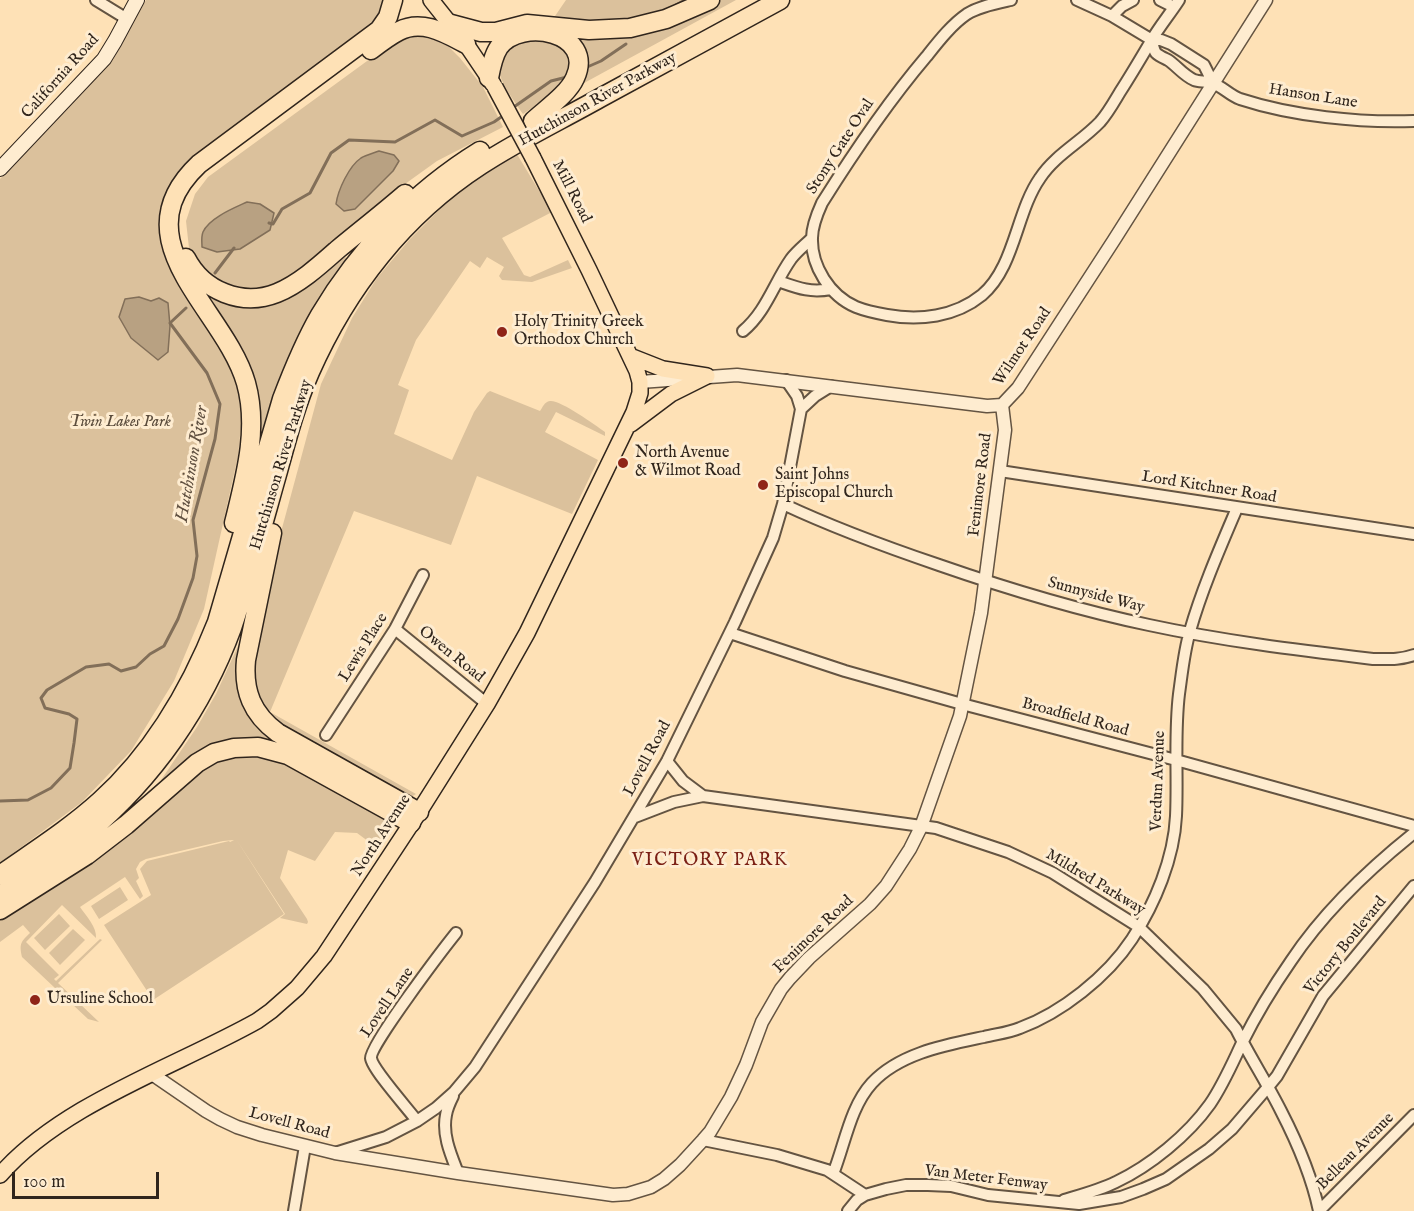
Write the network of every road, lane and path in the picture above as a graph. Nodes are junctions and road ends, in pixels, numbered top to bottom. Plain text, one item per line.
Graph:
1 (96, 0) edge
2 (137, 0) edge
3 (393, 0) edge
4 (431, 0) edge
5 (710, 0) edge
6 (754, 0) edge
7 (780, 0) edge
8 (1011, 0) edge
9 (1077, 0) edge
10 (1133, 0) edge
11 (1160, 0) edge
12 (1266, 0) edge
13 (1177, 4) edge
14 (1112, 16) junction
15 (127, 18) junction
16 (451, 24) junction
17 (1152, 40) junction
18 (466, 44) junction
19 (492, 82) junction
20 (1213, 83) junction
21 (533, 121) junction
22 (1414, 121) edge
23 (482, 150) junction
24 (0, 169) edge
25 (812, 238) junction
26 (778, 281) junction
27 (831, 289) junction
28 (743, 331) dead end
29 (630, 356) junction
30 (706, 376) junction
31 (786, 381) junction
32 (640, 382) junction
33 (831, 386) junction
34 (1002, 405) junction
35 (801, 409) junction
36 (627, 427) junction
37 (282, 456) junction
38 (1000, 471) junction
39 (783, 504) junction
40 (1237, 508) junction
41 (1414, 534) edge
42 (423, 575) dead end
43 (985, 581) junction
44 (395, 629) junction
45 (730, 633) junction
46 (1189, 633) junction
47 (204, 655) junction
48 (1414, 655) edge
49 (487, 704) junction
50 (962, 704) junction
51 (326, 735) dead end
52 (1176, 760) junction
53 (668, 761) junction
54 (703, 796) junction
55 (635, 817) junction
56 (415, 818) junction
57 (1414, 826) edge
58 (921, 827) junction
59 (1414, 833) edge
60 (0, 874) edge
61 (1414, 886) edge
62 (0, 896) edge
63 (0, 910) edge
64 (1139, 927) junction
65 (456, 933) dead end
66 (1242, 1042) junction
67 (152, 1074) junction
68 (1268, 1087) junction
69 (454, 1092) junction
70 (1412, 1119) edge
71 (417, 1121) junction
72 (703, 1140) junction
73 (304, 1146) junction
74 (335, 1153) junction
75 (458, 1173) junction
76 (833, 1174) junction
77 (0, 1175) edge
78 (865, 1195) junction
79 (1055, 1202) junction
80 (294, 1211) edge
81 (848, 1211) edge
82 (1319, 1211) edge

1 - 15 street
2 - 15 main road, California Road
3 - 47 highway
4 - 16 main road, Mill Road
5 - 16 highway
6 - 21 highway, Hutchinson River Parkway
7 - 37 highway, Hutchinson River Parkway
8 - 25 street, Stony Gate Oval
9 - 14 street
10 - 14 street
11 - 13 street
12 - 20 street, Wilmot Road
13 - 17 street, Stony Gate Oval
14 - 17 street
15 - 24 main road, California Road
16 - 18 main road, Mill Road
17 - 20 street
17 - 20 street
17 - 27 street, Stony Gate Oval
18 - 19 main road, Mill Road
18 - 23 highway
19 - 21 highway
19 - 29 main road, Mill Road, bridge
20 - 22 street, Hanson Lane
20 - 34 street, Wilmot Road
21 - 23 highway, Hutchinson River Parkway
23 - 47 highway, Hutchinson River Parkway
25 - 26 street
25 - 27 street, Stony Gate Oval
26 - 27 street
26 - 28 street
29 - 30 main road
29 - 32 main road, Mill Road
30 - 31 street, Wilmot Road
30 - 32 street, Wilmot Road
30 - 36 main road
31 - 33 street, Wilmot Road
31 - 35 street
32 - 36 main road, North Avenue
33 - 34 street, Wilmot Road
33 - 35 street
34 - 38 street, Fenimore Road
35 - 39 street, Lovell Road
36 - 49 main road, North Avenue
37 - 56 highway
37 - 62 highway, Hutchinson River Parkway
38 - 40 street, Lord Kitchner Road
38 - 43 street, Fenimore Road
39 - 43 street, Sunnyside Way
39 - 45 street, Lovell Road
40 - 41 street, Lord Kitchner Road
40 - 46 street, Verdun Avenue
42 - 44 street, Lewis Place
43 - 46 street, Sunnyside Way
43 - 50 street, Fenimore Road
44 - 49 street, Owen Road
44 - 51 street, Lewis Place
45 - 50 street, Broadfield Road
45 - 53 street, Lovell Road
46 - 48 street, Sunnyside Way
46 - 52 street, Verdun Avenue
47 - 60 highway, Hutchinson River Parkway
49 - 56 main road, North Avenue
50 - 52 street, Broadfield Road
50 - 58 street, Fenimore Road
52 - 57 street, Broadfield Road
52 - 64 street, Verdun Avenue
53 - 54 street
53 - 55 street, Lovell Road
54 - 55 street, Mildred Parkway
54 - 58 street, Mildred Parkway
55 - 69 street, Lovell Road
56 - 63 highway
56 - 67 main road, North Avenue
58 - 64 street, Mildred Parkway
58 - 72 street, Fenimore Road
59 - 66 street, Victory Boulevard
61 - 68 street, Victory Boulevard
64 - 66 street, Mildred Parkway
64 - 76 street, Verdun Avenue
65 - 71 street, Lovell Lane
66 - 68 street, Mildred Parkway
66 - 79 street, Van Meter Fenway
67 - 73 street, Lovell Road
67 - 77 main road, North Avenue
68 - 79 street, Victory Boulevard
68 - 82 street, Mildred Parkway
69 - 71 street, Lovell Road
69 - 75 street, Lovell Road
70 - 82 street, Belleau Avenue
71 - 74 street, Lovell Road
72 - 75 street, Fenimore Road
72 - 76 street
73 - 74 street, Lovell Road
73 - 80 street
74 - 75 street, Fenimore Road
76 - 78 street
78 - 79 street, Van Meter Fenway
78 - 81 street

